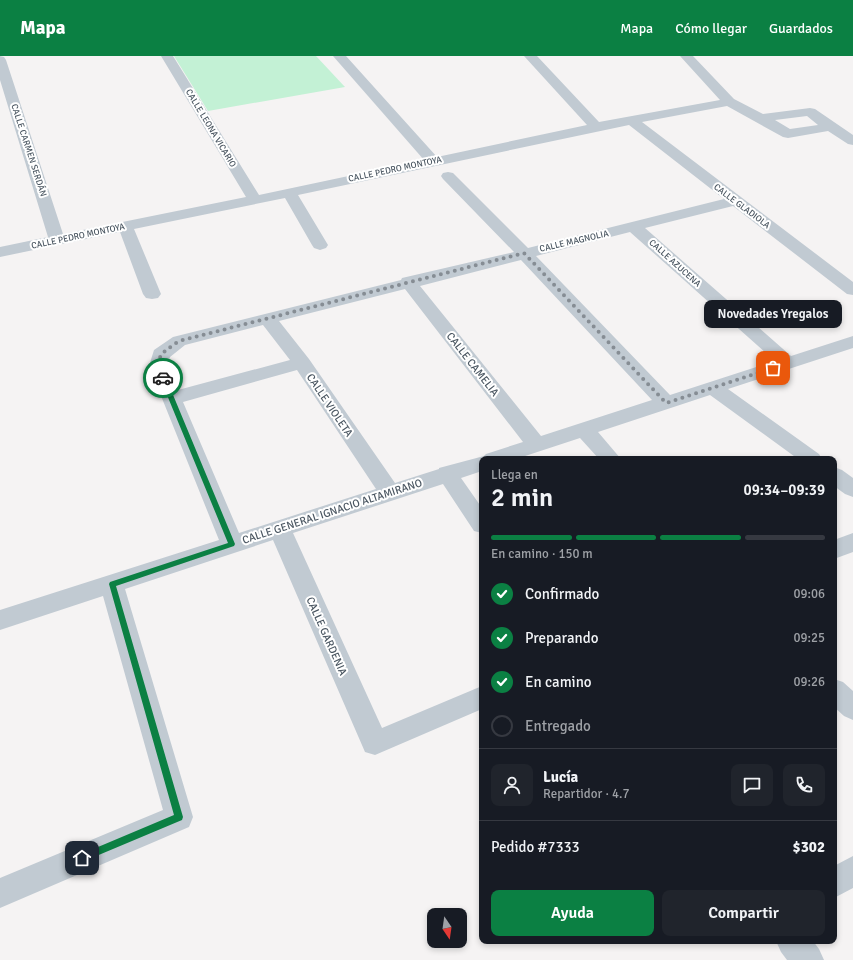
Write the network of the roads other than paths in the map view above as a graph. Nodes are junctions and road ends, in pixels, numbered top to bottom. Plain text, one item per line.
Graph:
1 (167, 56) edge
2 (339, 56) edge
3 (530, 56) edge
4 (686, 56) edge
5 (0, 60) edge
6 (729, 102) junction
7 (761, 118) junction
8 (632, 121) junction
9 (596, 127) junction
10 (830, 127) junction
11 (853, 141) edge
12 (433, 161) junction
13 (448, 176) dead end
14 (289, 192) junction
15 (254, 200) junction
16 (735, 201) junction
17 (124, 226) junction
18 (634, 227) junction
19 (57, 240) junction
20 (320, 244) dead end
21 (0, 252) edge
22 (524, 253) junction
23 (408, 282) junction
24 (853, 290) edge
25 (152, 294) dead end
26 (268, 319) junction
27 (853, 342) edge
28 (788, 363) junction
29 (302, 364) junction
30 (713, 388) junction
31 (172, 398) junction
32 (666, 403) junction
33 (584, 429) junction
34 (537, 445) junction
35 (502, 456) edge
36 (608, 456) edge
37 (808, 456) edge
38 (479, 463) edge
39 (447, 474) junction
40 (837, 477) edge
41 (853, 489) edge
42 (390, 493) junction
43 (479, 521) edge
44 (280, 529) junction
45 (853, 542) edge
46 (232, 544) junction
47 (837, 549) edge
48 (112, 584) junction
49 (0, 620) edge
50 (837, 693) edge
51 (479, 698) edge
52 (853, 708) edge
53 (853, 871) edge
54 (837, 881) edge
55 (0, 893) edge
56 (795, 944) edge
57 (808, 960) edge

1 - 15 street, CALLE LEONA VICARIO
2 - 12 street
3 - 9 street
4 - 6 street
5 - 19 street, CALLE CARMEN SERDÁN
6 - 7 street
6 - 8 street, CALLE PEDRO MONTOYA
7 - 10 street
7 - 10 street
8 - 9 street, CALLE PEDRO MONTOYA
8 - 16 street, CALLE GLADIOLA
9 - 12 street, CALLE PEDRO MONTOYA
10 - 11 street
12 - 14 street, CALLE PEDRO MONTOYA
13 - 22 street
14 - 15 street, CALLE PEDRO MONTOYA
14 - 20 street
15 - 17 street, CALLE PEDRO MONTOYA
16 - 18 street, CALLE MAGNOLIA
16 - 24 street, CALLE GLADIOLA
17 - 19 street, CALLE PEDRO MONTOYA
17 - 25 street
18 - 22 street, CALLE MAGNOLIA
18 - 28 street, CALLE AZUCENA
19 - 21 street, CALLE PEDRO MONTOYA
22 - 23 street, CALLE MAGNOLIA
22 - 32 street
23 - 26 street, CALLE MAGNOLIA
23 - 34 street, CALLE CAMELIA
26 - 29 street, CALLE VIOLETA
26 - 31 street, CALLE MAGNOLIA
27 - 28 street
28 - 30 street
29 - 31 street
29 - 42 street, CALLE VIOLETA
30 - 32 street
30 - 37 street
31 - 46 street
32 - 33 street
33 - 34 street
33 - 36 street
34 - 35 street
38 - 39 street, CALLE GENERAL IGNACIO ALTAMIRANO
39 - 42 street, CALLE GENERAL IGNACIO ALTAMIRANO
39 - 43 street
40 - 41 street
42 - 44 street, CALLE GENERAL IGNACIO ALTAMIRANO
44 - 46 street, CALLE GENERAL IGNACIO ALTAMIRANO
44 - 51 street, CALLE GARDENIA
45 - 47 street
46 - 48 street, CALLE GENERAL IGNACIO ALTAMIRANO
48 - 49 street, CALLE GENERAL IGNACIO ALTAMIRANO
48 - 55 street
50 - 52 street
53 - 54 street
56 - 57 street

